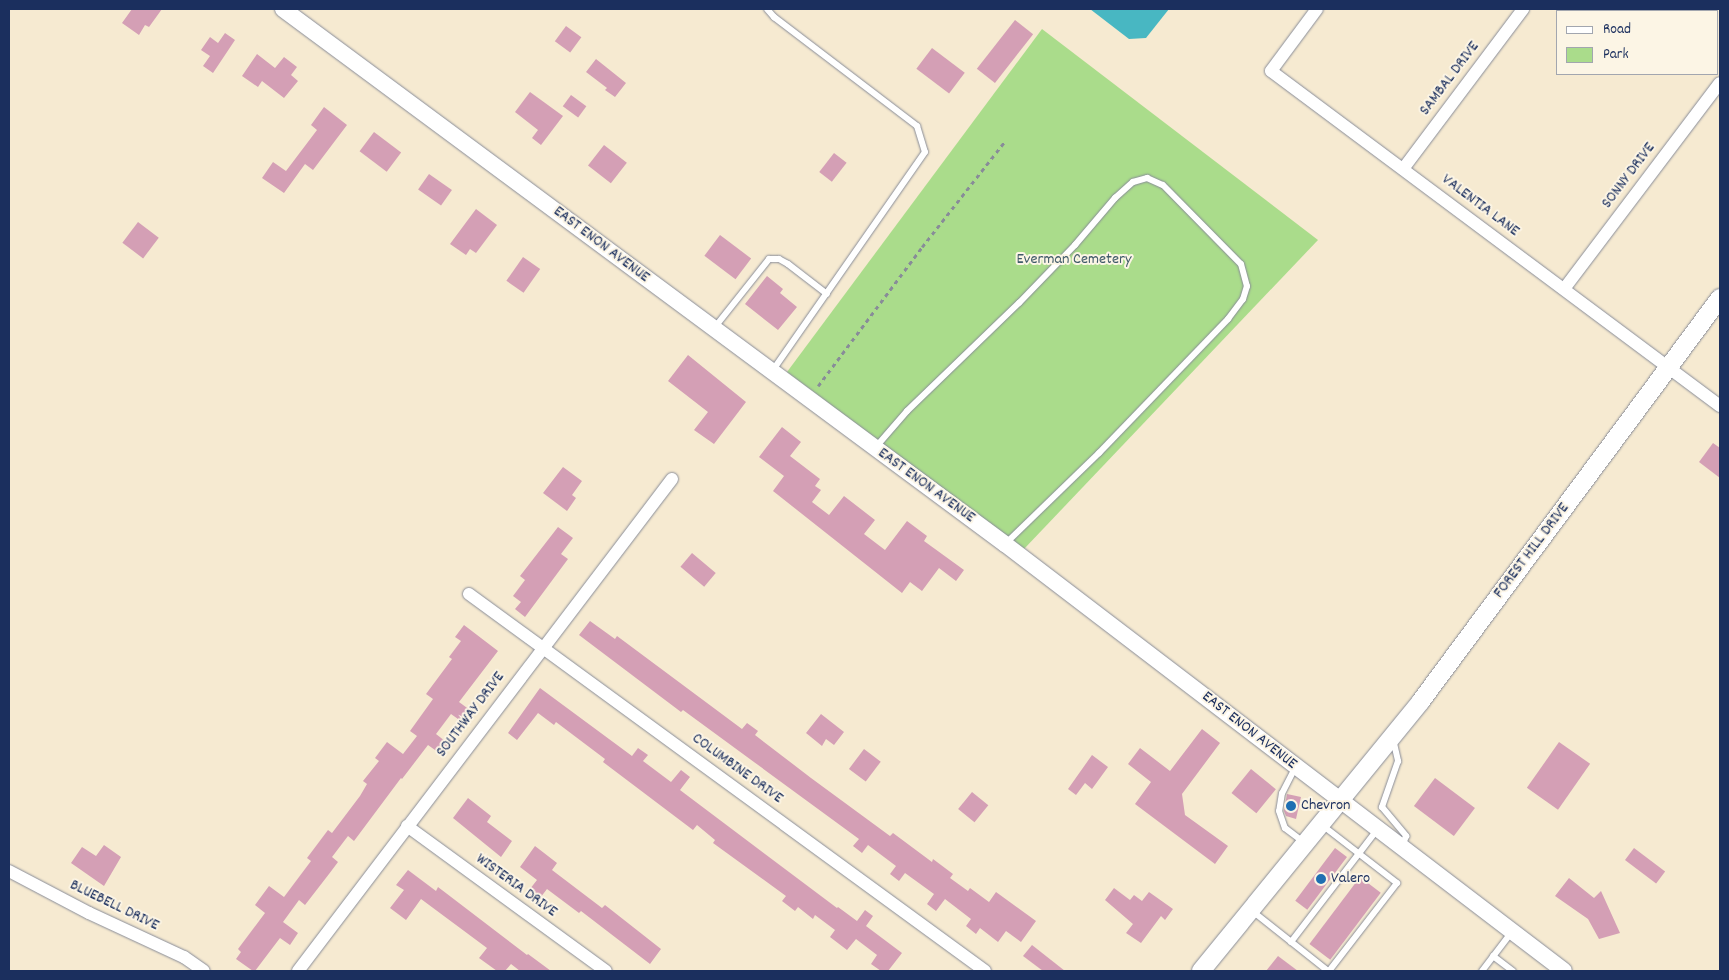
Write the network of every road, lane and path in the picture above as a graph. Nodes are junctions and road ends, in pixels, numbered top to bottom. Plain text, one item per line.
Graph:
1 (283, 9) edge
2 (767, 9) edge
3 (1317, 9) edge
4 (1523, 9) edge
5 (1720, 83) edge
6 (1005, 141) dead end
7 (1403, 169) junction
8 (1564, 289) junction
9 (827, 294) junction
10 (1720, 298) edge
11 (714, 328) junction
12 (1670, 367) junction
13 (772, 372) junction
14 (809, 399) junction
15 (1720, 406) edge
16 (874, 448) junction
17 (672, 479) dead end
18 (1005, 544) junction
19 (469, 594) dead end
20 (543, 647) junction
21 (1393, 737) junction
22 (1295, 767) junction
23 (1340, 802) junction
24 (1321, 825) junction
25 (407, 826) junction
26 (1377, 830) junction
27 (1306, 844) junction
28 (1401, 848) junction
29 (1359, 854) junction
30 (9, 871) edge
31 (1250, 909) junction
32 (1512, 932) junction
33 (1291, 942) junction
34 (1493, 956) junction
35 (1555, 969) edge
36 (204, 971) edge
37 (298, 971) edge
38 (606, 971) edge
39 (985, 971) edge
40 (1201, 971) edge
41 (1329, 971) edge
42 (1482, 971) edge
43 (1513, 971) edge

1 - 11 street, EAST ENON AVENUE
2 - 9 lane
3 - 7 street, VALENTIA LANE
4 - 7 street, SAMBAL DRIVE
5 - 8 street, SONNY DRIVE
6 - 14 path
7 - 8 street, VALENTIA LANE
8 - 12 street, VALENTIA LANE
9 - 11 lane
9 - 13 lane
10 - 12 main road, FOREST HILL DRIVE
11 - 13 street, EAST ENON AVENUE
12 - 15 street, VALENTIA LANE
12 - 21 main road, FOREST HILL DRIVE
13 - 14 street, EAST ENON AVENUE
14 - 16 street, EAST ENON AVENUE
16 - 18 street, EAST ENON AVENUE
16 - 18 lane
17 - 20 street, SOUTHWAY DRIVE
18 - 22 street, EAST ENON AVENUE
19 - 20 street, COLUMBINE DRIVE
20 - 25 street, SOUTHWAY DRIVE
20 - 39 street, COLUMBINE DRIVE
21 - 23 main road, FOREST HILL DRIVE
21 - 28 lane
22 - 23 street, EAST ENON AVENUE
22 - 27 lane
23 - 24 main road, FOREST HILL DRIVE
23 - 26 street, EAST ENON AVENUE
24 - 27 main road, FOREST HILL DRIVE
24 - 29 lane
25 - 37 street, SOUTHWAY DRIVE
25 - 38 street, WISTERIA DRIVE
26 - 28 street, EAST ENON AVENUE
26 - 29 lane
27 - 31 main road, FOREST HILL DRIVE
28 - 32 street, EAST ENON AVENUE
29 - 33 lane
29 - 41 lane
30 - 36 street, BLUEBELL DRIVE
31 - 33 lane
31 - 40 main road, FOREST HILL DRIVE
32 - 34 lane
32 - 35 street, EAST ENON AVENUE
33 - 41 lane
34 - 42 lane
34 - 43 lane

